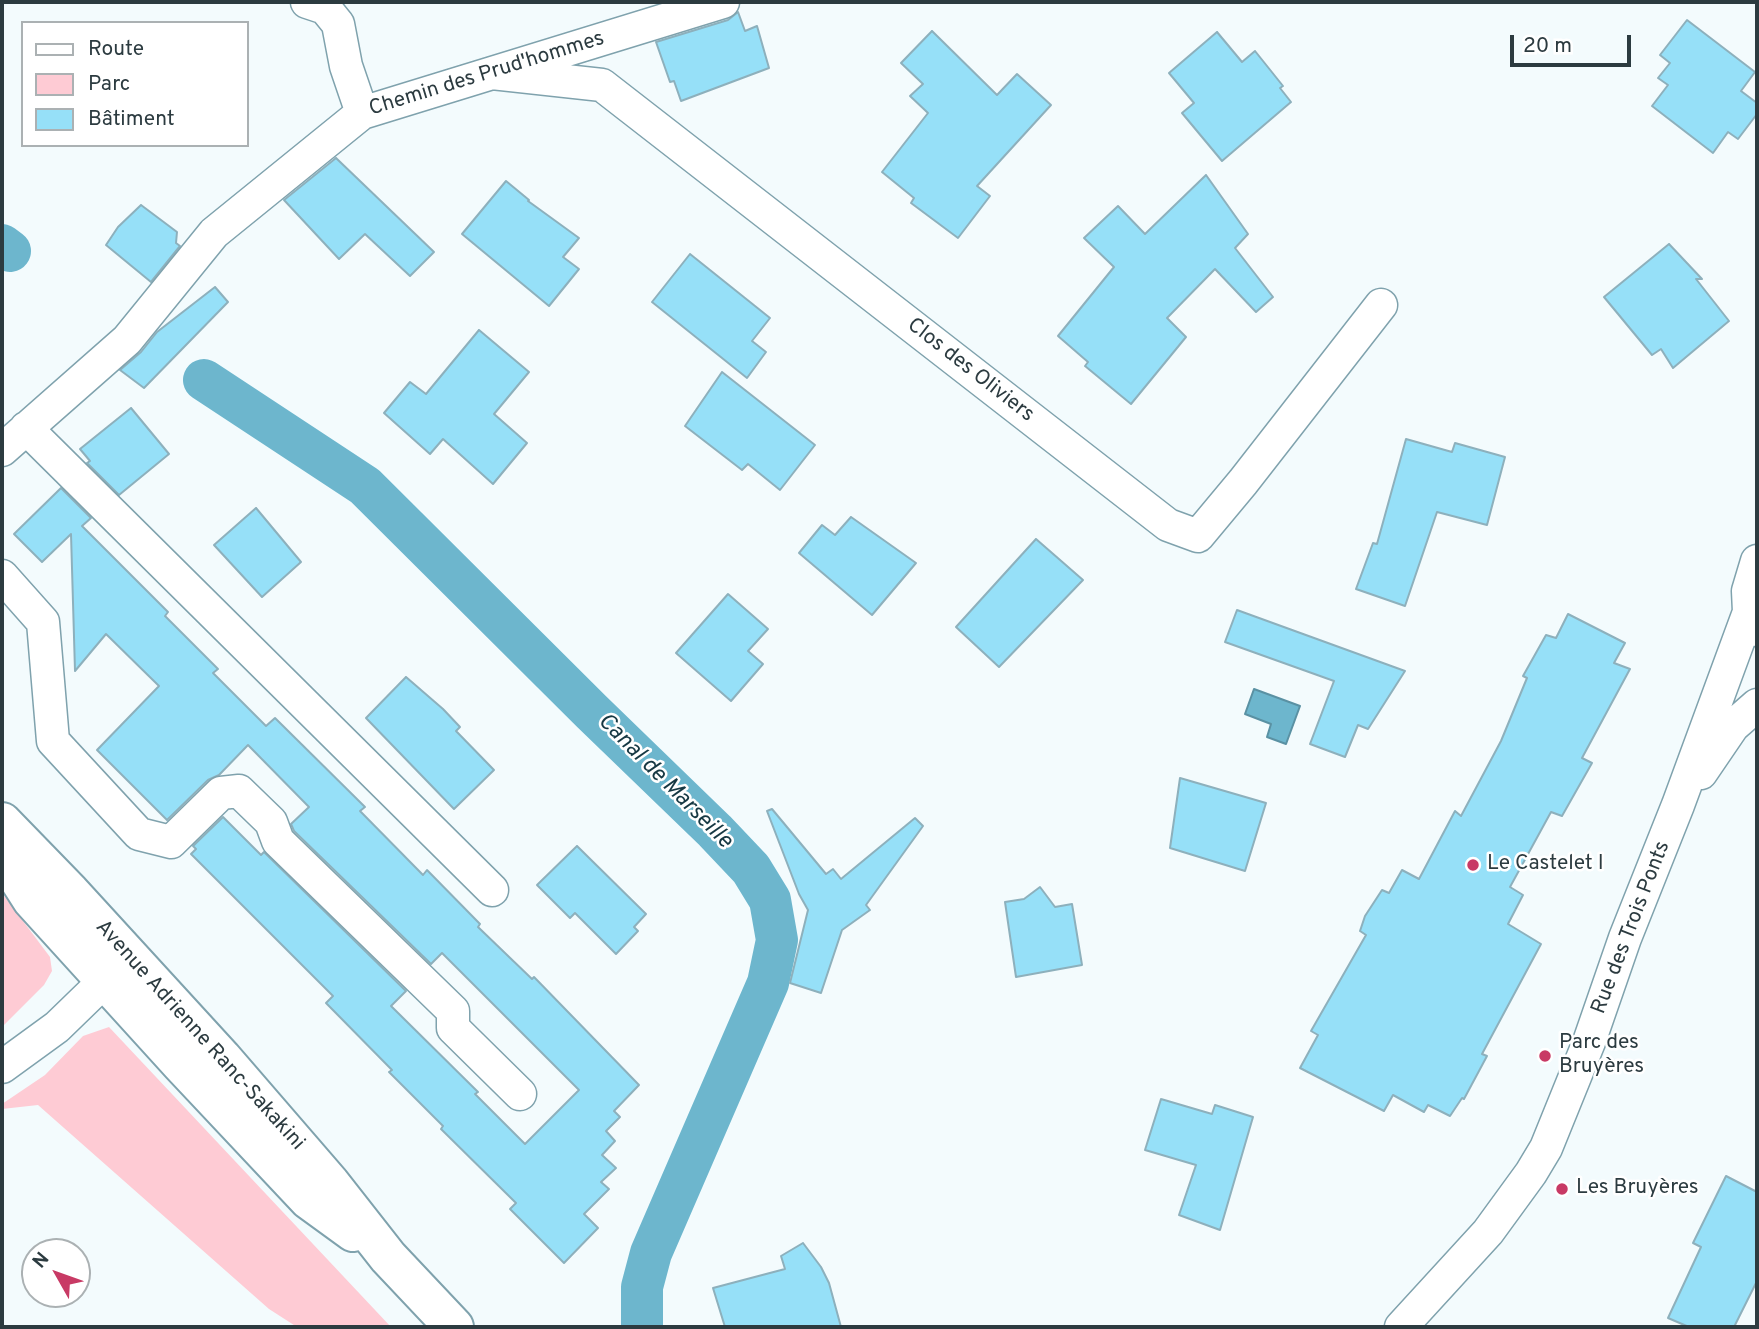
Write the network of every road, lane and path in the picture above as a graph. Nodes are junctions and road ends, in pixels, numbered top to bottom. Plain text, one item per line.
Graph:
1 (307, 2) edge
2 (723, 2) edge
3 (492, 73) junction
4 (362, 113) junction
5 (1381, 305) dead end
6 (26, 428) junction
7 (2, 450) edge
8 (1757, 561) edge
9 (2, 576) edge
10 (1753, 621) edge
11 (1757, 705) edge
12 (1678, 805) junction
13 (2, 822) edge
14 (2, 853) edge
15 (492, 890) dead end
16 (117, 968) junction
17 (2, 1066) edge
18 (520, 1094) dead end
19 (454, 1327) edge
20 (1401, 1327) edge

1 - 4 street
2 - 3 street, Chemin des Prud'hommes
3 - 4 street, Chemin des Prud'hommes
3 - 5 street, Clos des Oliviers
4 - 6 street, Chemin des Prud'hommes
6 - 7 street, Chemin des Prud'hommes
6 - 15 street
8 - 10 street, Rue des Trois Ponts
9 - 18 street
10 - 12 street, Rue des Trois Ponts
11 - 12 street, Rue des Trois Ponts
12 - 20 street, Rue des Trois Ponts
13 - 16 street, Avenue Adrienne Ranc-Sakakini
14 - 16 street, Avenue Adrienne Ranc-Sakakini
16 - 17 street
16 - 19 street, Avenue Adrienne Ranc-Sakakini

